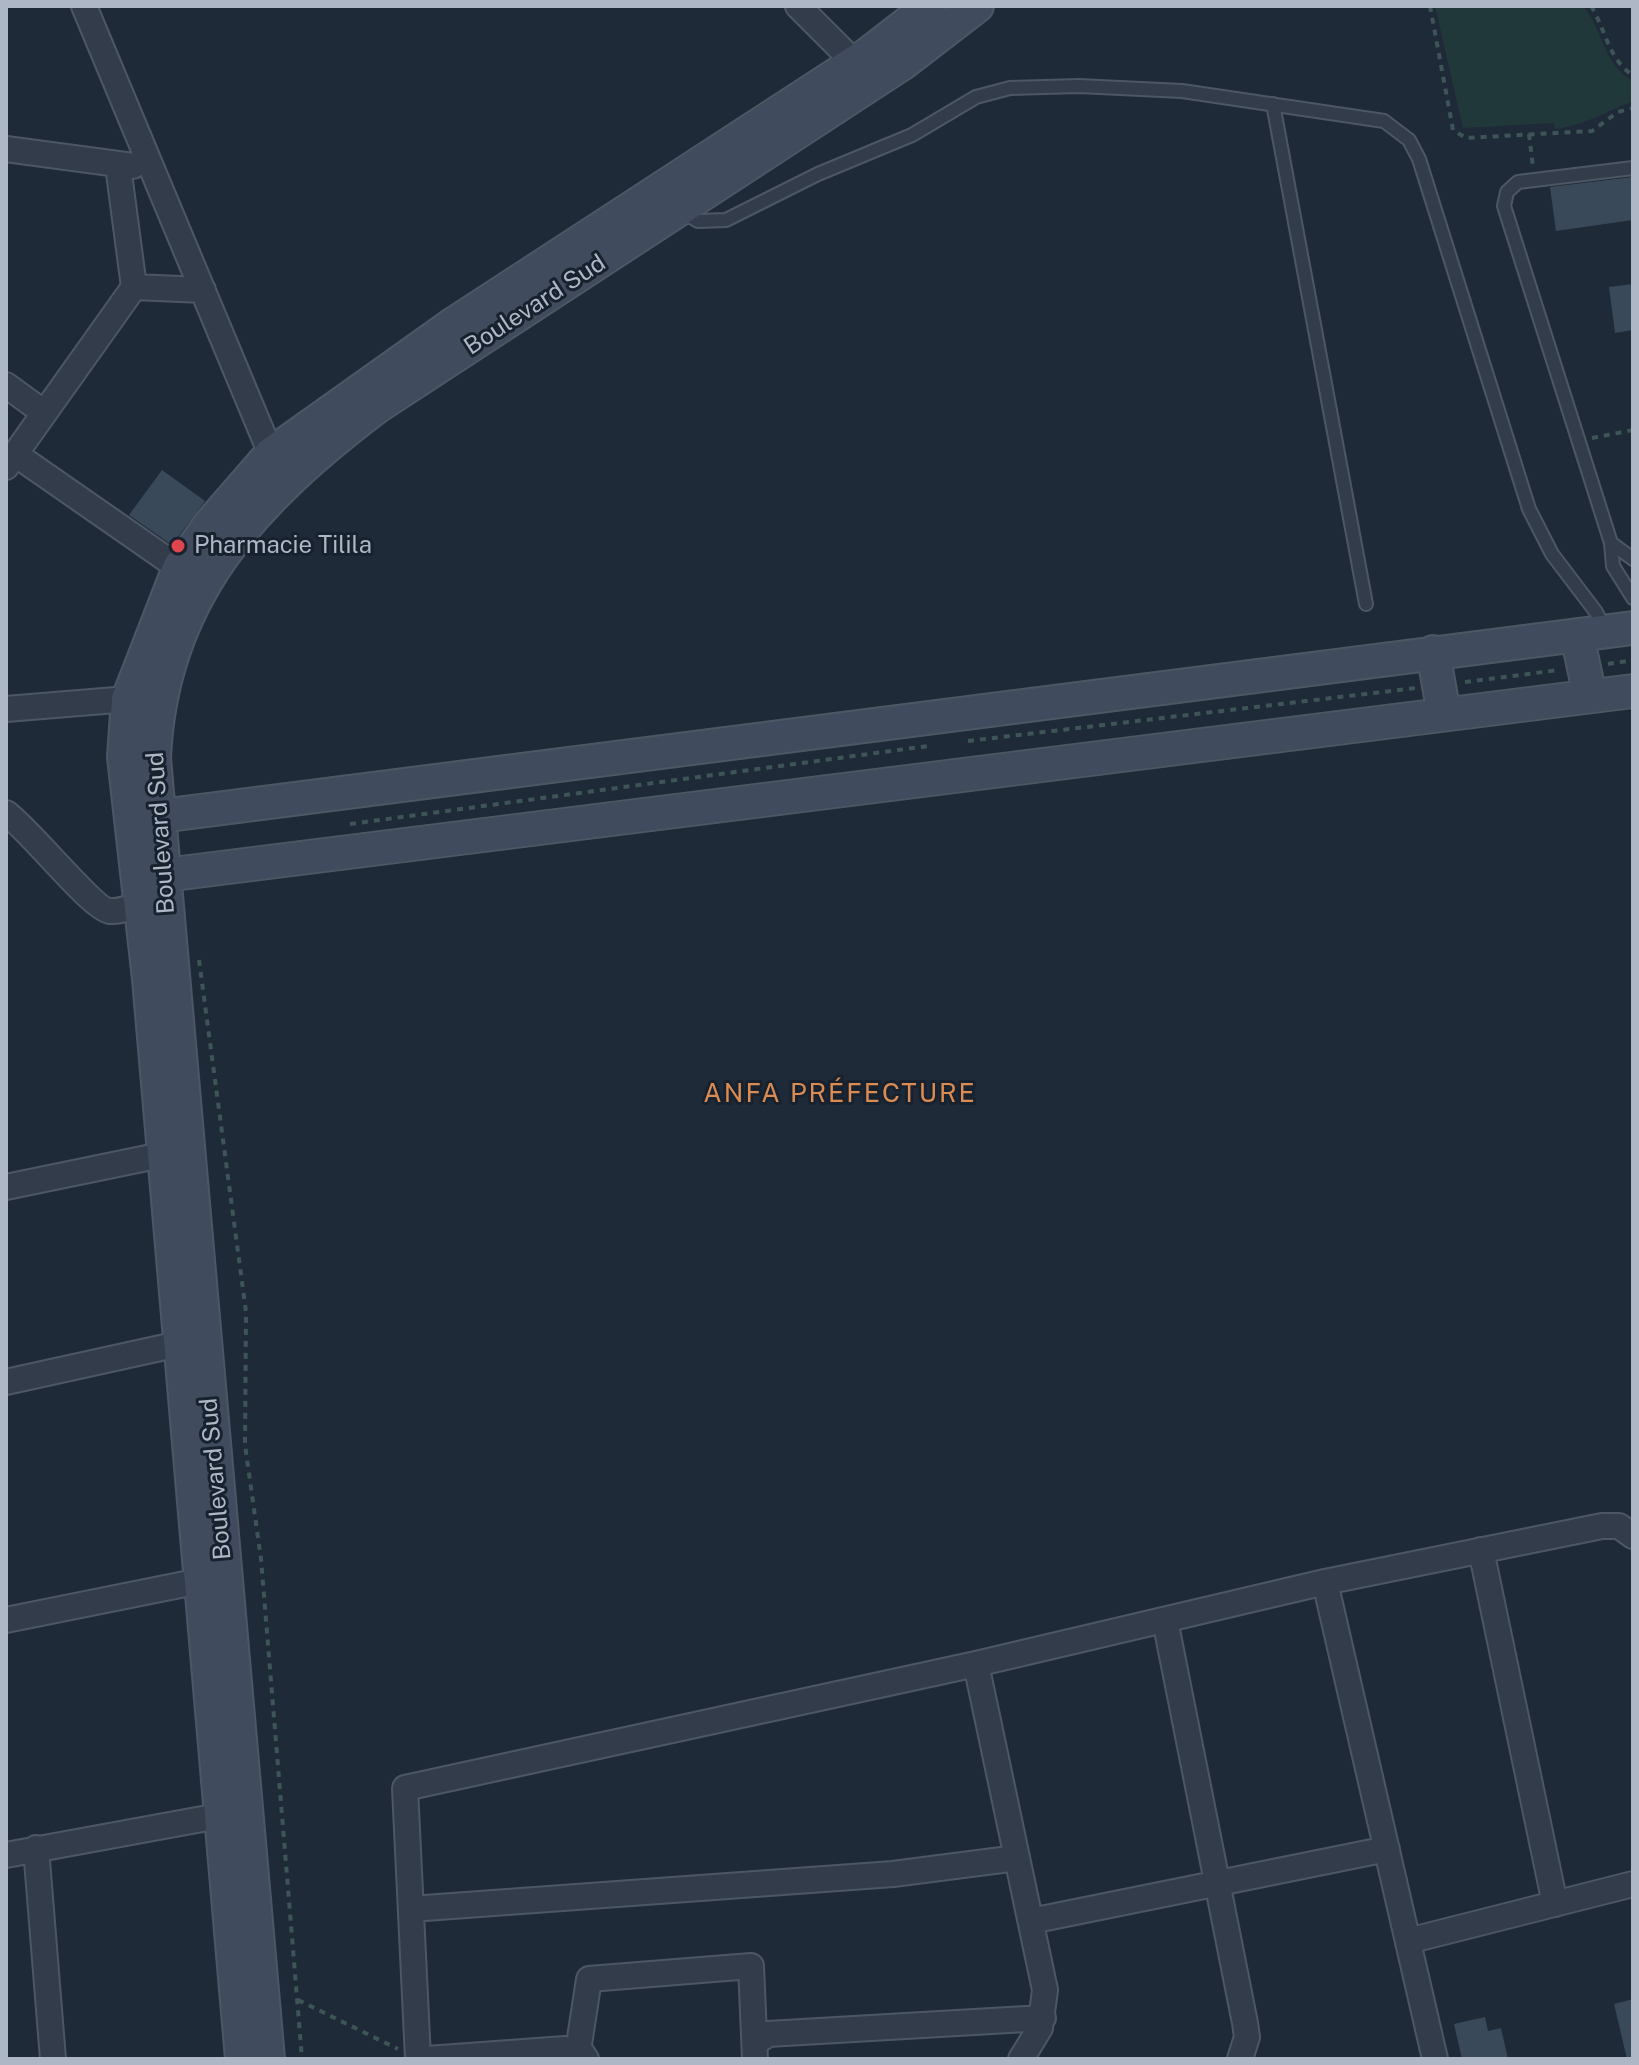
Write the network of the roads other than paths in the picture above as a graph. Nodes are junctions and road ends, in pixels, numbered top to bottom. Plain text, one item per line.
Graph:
1 (84, 6) edge
2 (798, 6) edge
3 (930, 6) edge
4 (977, 6) edge
5 (855, 63) junction
6 (1273, 104) junction
7 (6, 149) edge
8 (118, 166) junction
9 (152, 166) junction
10 (1633, 168) edge
11 (681, 211) junction
12 (134, 287) junction
13 (203, 290) junction
14 (6, 385) edge
15 (43, 412) junction
16 (10, 460) edge
17 (280, 466) junction
18 (1611, 543) junction
19 (1633, 559) edge
20 (179, 568) junction
21 (1633, 598) edge
22 (1366, 604) dead end
23 (1605, 632) edge
24 (1433, 652) junction
25 (1587, 682) junction
26 (1633, 691) edge
27 (128, 699) junction
28 (1442, 699) junction
29 (6, 709) edge
30 (6, 813) edge
31 (144, 818) junction
32 (147, 886) junction
33 (176, 1152) junction
34 (6, 1187) edge
35 (192, 1341) junction
36 (6, 1382) edge
37 (1633, 1536) edge
38 (1481, 1550) junction
39 (213, 1578) junction
40 (1325, 1582) junction
41 (6, 1620) edge
42 (1165, 1620) junction
43 (976, 1664) junction
44 (233, 1814) junction
45 (36, 1848) junction
46 (1387, 1849) junction
47 (6, 1855) edge
48 (1017, 1858) junction
49 (1217, 1883) junction
50 (1633, 1884) edge
51 (1555, 1904) junction
52 (411, 1909) junction
53 (1031, 1921) junction
54 (1408, 1941) junction
55 (1043, 2018) junction
56 (756, 2050) edge
57 (582, 2055) edge
58 (410, 2056) edge
59 (53, 2059) edge
60 (242, 2059) edge
61 (268, 2059) edge
62 (427, 2059) edge
63 (1021, 2059) edge
64 (1240, 2059) edge
65 (1435, 2059) edge

1 - 9 street
2 - 5 street
3 - 5 main road, Boulevard Sud
4 - 11 main road, Boulevard Sud
5 - 17 main road, Boulevard Sud
6 - 11 lane
6 - 22 lane
6 - 23 lane
7 - 8 street
8 - 9 street
8 - 12 street
9 - 13 street
10 - 18 lane
11 - 17 main road, Boulevard Sud
12 - 13 street
12 - 15 street
13 - 17 street
14 - 15 street
15 - 16 street
16 - 20 street
17 - 20 main road, Boulevard Sud
17 - 31 main road, Boulevard Sud
18 - 19 lane
18 - 21 lane
20 - 27 main road, Boulevard Sud
23 - 24 main road
23 - 25 main road
24 - 28 main road
24 - 31 main road
25 - 26 main road
25 - 28 main road
27 - 29 street
27 - 31 main road, Boulevard Sud
28 - 32 main road
30 - 32 street
31 - 32 main road, Boulevard Sud
32 - 33 main road, Boulevard Sud
33 - 34 street
33 - 35 main road, Boulevard Sud
35 - 36 street
35 - 39 main road, Boulevard Sud
37 - 38 street
38 - 40 street
38 - 51 street
39 - 41 street
39 - 44 main road, Boulevard Sud
40 - 42 street
40 - 46 street
42 - 43 street
42 - 49 street
43 - 48 street
43 - 52 street
44 - 45 street
44 - 60 main road, Boulevard Sud
44 - 61 main road, Boulevard Sud
45 - 47 street
45 - 59 street
46 - 49 street
46 - 54 street
48 - 52 street
48 - 53 street
49 - 53 street
49 - 64 street
50 - 51 street
51 - 54 street
52 - 58 street
53 - 55 street
54 - 65 street
55 - 56 street
55 - 63 street
56 - 57 street
57 - 62 street

